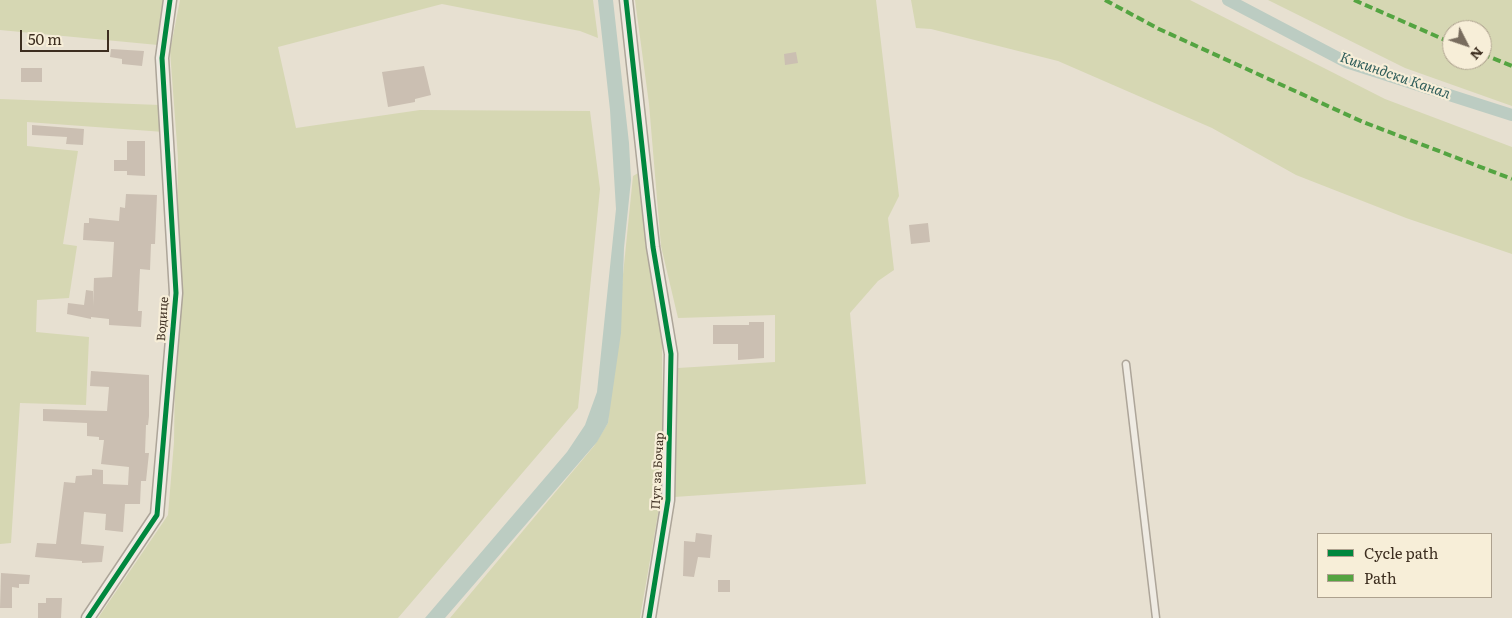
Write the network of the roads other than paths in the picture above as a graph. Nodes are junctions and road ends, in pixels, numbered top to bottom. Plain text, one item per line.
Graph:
1 (170, 0) edge
2 (626, 0) edge
3 (1126, 364) dead end
4 (88, 618) edge
5 (649, 618) edge
6 (1156, 618) edge

1 - 4 street, Водице
2 - 5 street, Пут за Бочар
3 - 6 lane

